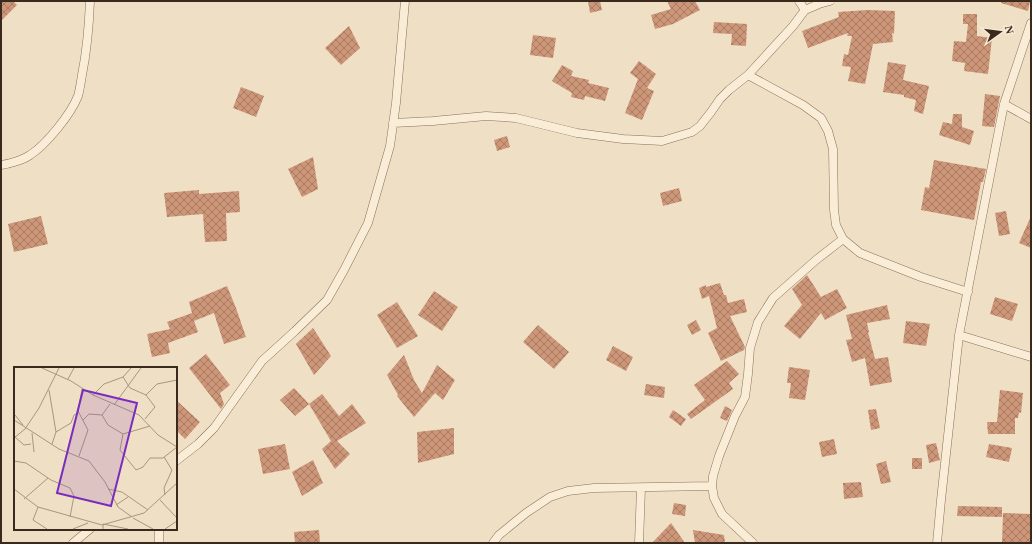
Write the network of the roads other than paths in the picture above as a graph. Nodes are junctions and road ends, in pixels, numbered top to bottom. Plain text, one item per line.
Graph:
1 (90, 1) edge
2 (405, 1) edge
3 (799, 1) edge
4 (830, 1) edge
5 (805, 10) junction
6 (1031, 23) edge
7 (748, 75) junction
8 (1004, 104) junction
9 (1031, 119) edge
10 (394, 123) junction
11 (1, 165) edge
12 (842, 239) junction
13 (968, 292) junction
14 (959, 335) junction
15 (1031, 357) edge
16 (177, 460) edge
17 (712, 486) junction
18 (641, 488) junction
19 (89, 530) edge
20 (159, 530) edge
21 (73, 543) edge
22 (159, 543) edge
23 (493, 543) edge
24 (639, 543) edge
25 (753, 543) edge
26 (937, 543) edge

1 - 11 street
2 - 10 street
3 - 5 street
4 - 5 street
5 - 7 street
6 - 8 street
7 - 10 street
7 - 12 street
8 - 9 street
8 - 13 street
10 - 16 street
12 - 13 street
12 - 17 street
13 - 14 street
14 - 15 street
14 - 26 street
17 - 18 street
17 - 25 street
18 - 23 street
18 - 24 street
19 - 21 street
20 - 22 street

